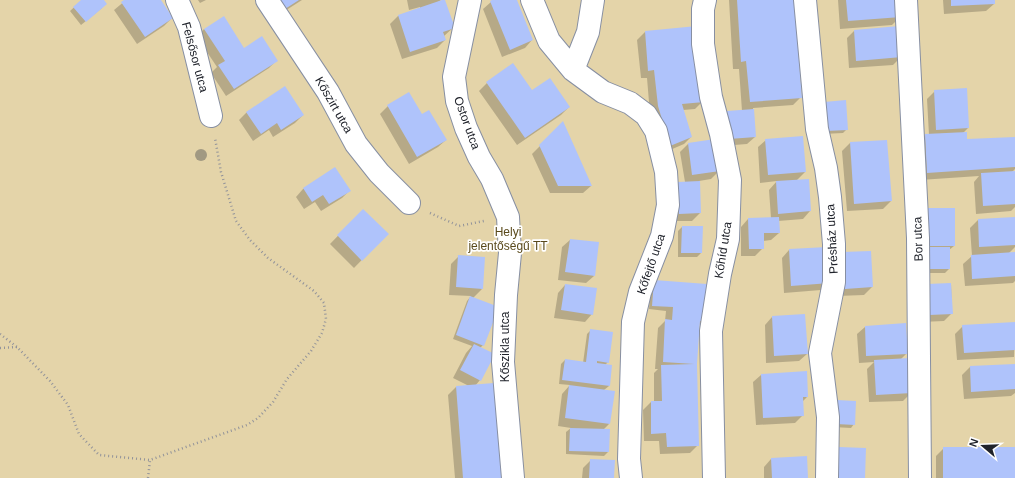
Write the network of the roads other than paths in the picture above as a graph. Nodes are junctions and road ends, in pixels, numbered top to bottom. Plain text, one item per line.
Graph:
1 (177, 0) edge
2 (267, 0) edge
3 (470, 0) edge
4 (532, 0) edge
5 (593, 0) edge
6 (705, 0) edge
7 (805, 0) edge
8 (906, 0) edge
9 (573, 70) junction
10 (211, 116) road end
11 (408, 203) road end
12 (508, 217) joint
13 (513, 478) edge
14 (631, 478) edge
15 (714, 478) edge
16 (827, 478) edge
17 (920, 478) edge

1 - 10 street, Felsősor utca
2 - 11 street, Kőszirt utca
3 - 12 street, Ostor utca
4 - 9 street, Kőfejtő utca
5 - 9 street
6 - 15 street, Kőhíd utca
7 - 16 street, Présház utca
8 - 17 street, Bor utca
9 - 14 street, Kőfejtő utca
12 - 13 street, Kőszikla utca

